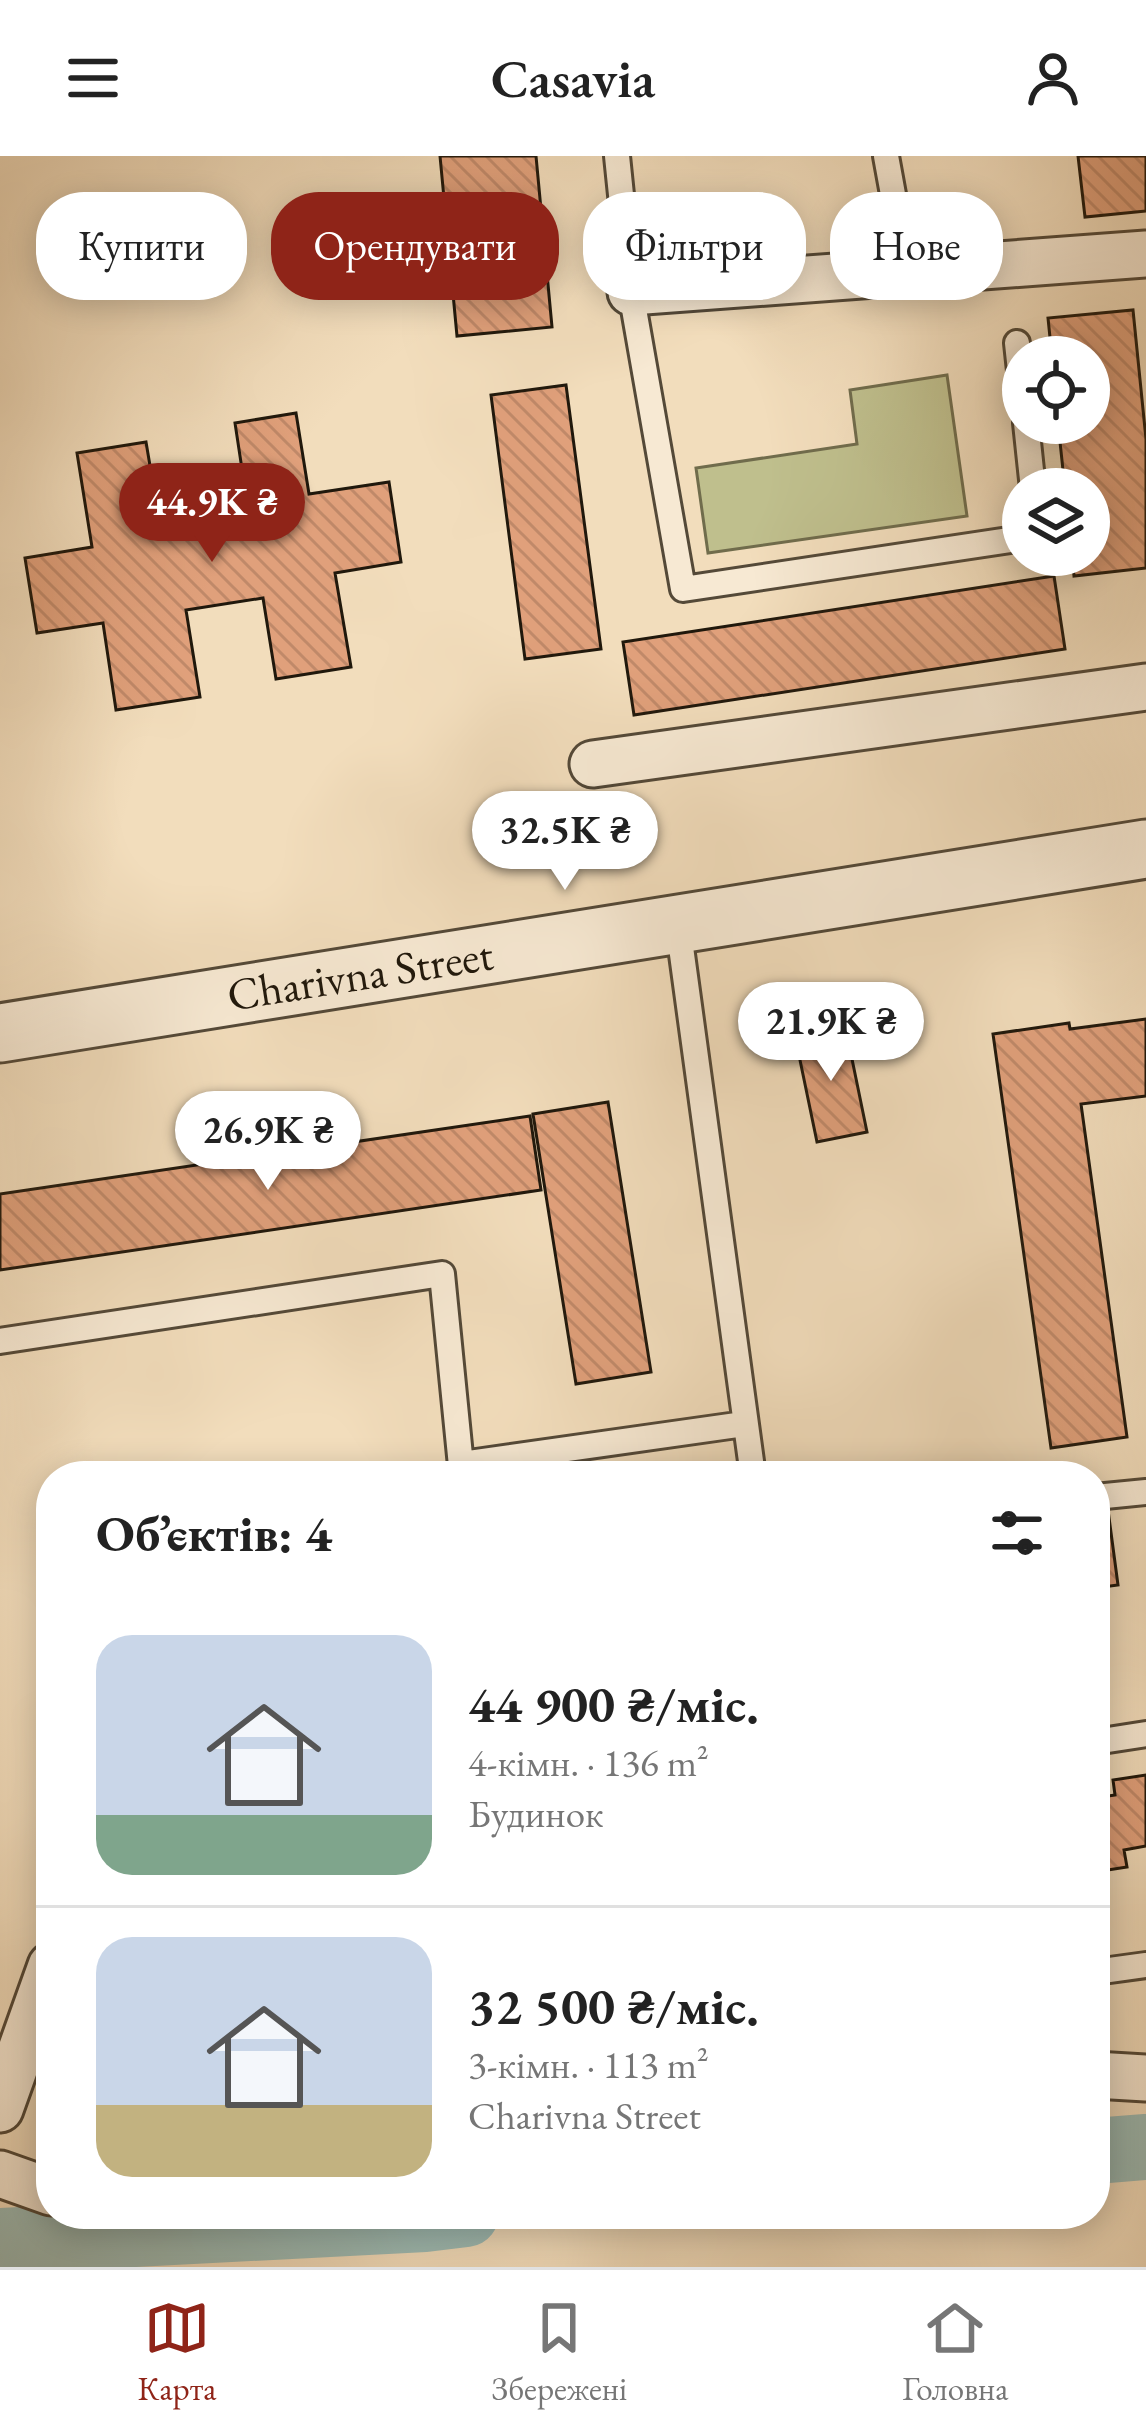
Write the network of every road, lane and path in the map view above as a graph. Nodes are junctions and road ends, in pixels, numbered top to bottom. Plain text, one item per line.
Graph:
1 (617, 156) edge
2 (886, 156) edge
3 (621, 192) edge
4 (893, 192) edge
5 (1146, 254) edge
6 (1003, 264) edge
7 (632, 300) edge
8 (1002, 541) edge
9 (1146, 687) edge
10 (593, 764) dead end
11 (1146, 849) edge
12 (677, 922) junction
13 (0, 1033) edge
14 (0, 1341) edge
15 (744, 1424) junction
16 (461, 1461) edge
17 (517, 1461) edge
18 (750, 1461) edge
19 (1146, 1492) edge
20 (1110, 1496) edge
21 (1146, 1734) edge
22 (1110, 1740) edge
23 (1146, 1965) edge
24 (1110, 1970) edge
25 (36, 2008) edge
26 (1110, 2076) edge
27 (1146, 2078) edge
28 (0, 2109) edge
29 (0, 2174) edge
30 (36, 2187) edge

1 - 3 lane
2 - 4 lane
5 - 6 street
7 - 8 lane
9 - 10 street
11 - 12 street, Charivna Street
12 - 13 street, Charivna Street
12 - 15 lane
14 - 16 lane
15 - 17 lane
15 - 18 lane
19 - 20 lane
21 - 22 lane
23 - 24 lane
25 - 28 street
26 - 27 street
29 - 30 street

